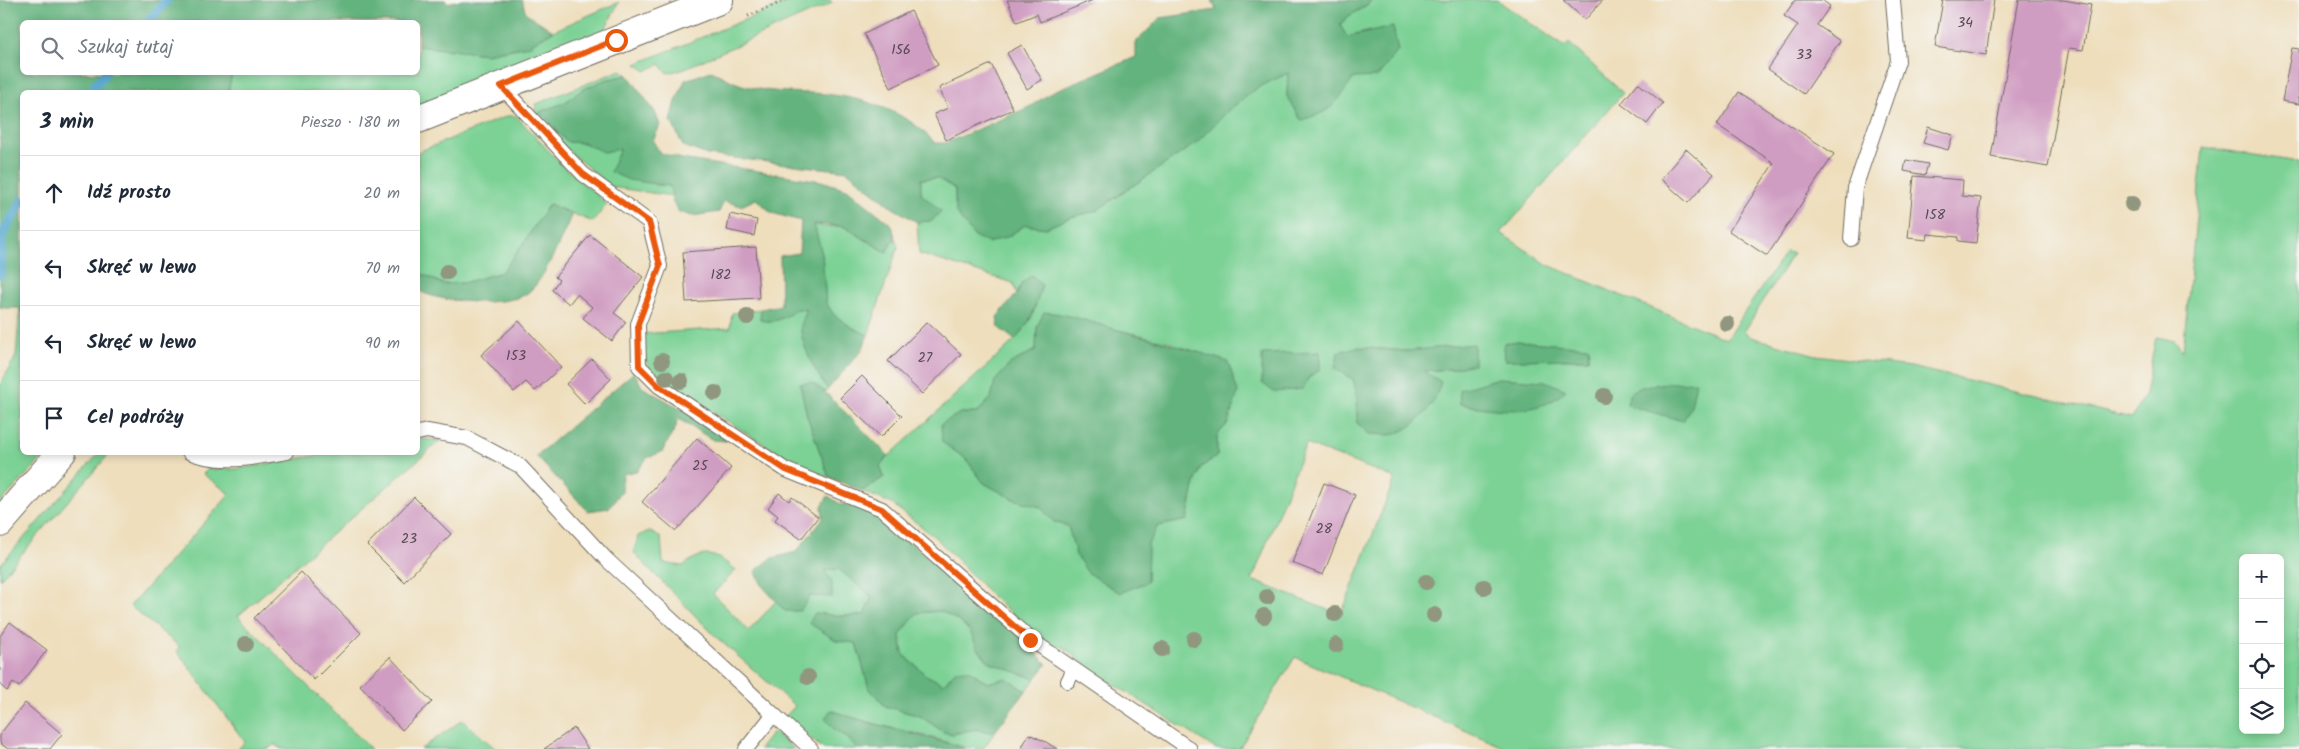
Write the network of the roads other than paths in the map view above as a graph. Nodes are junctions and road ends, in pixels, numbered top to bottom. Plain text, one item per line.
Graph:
1 (720, 0) edge
2 (1893, 0) edge
3 (501, 86) junction
4 (420, 118) edge
5 (1851, 239) dead end
6 (420, 433) edge
7 (59, 455) edge
8 (196, 455) edge
9 (270, 455) edge
10 (0, 523) edge
11 (773, 715) junction
12 (746, 749) edge
13 (810, 749) edge
14 (1190, 749) edge

1 - 3 street
2 - 5 lane
3 - 4 street
3 - 14 lane
6 - 11 lane
7 - 10 street
8 - 9 lane
11 - 12 lane
11 - 13 lane

